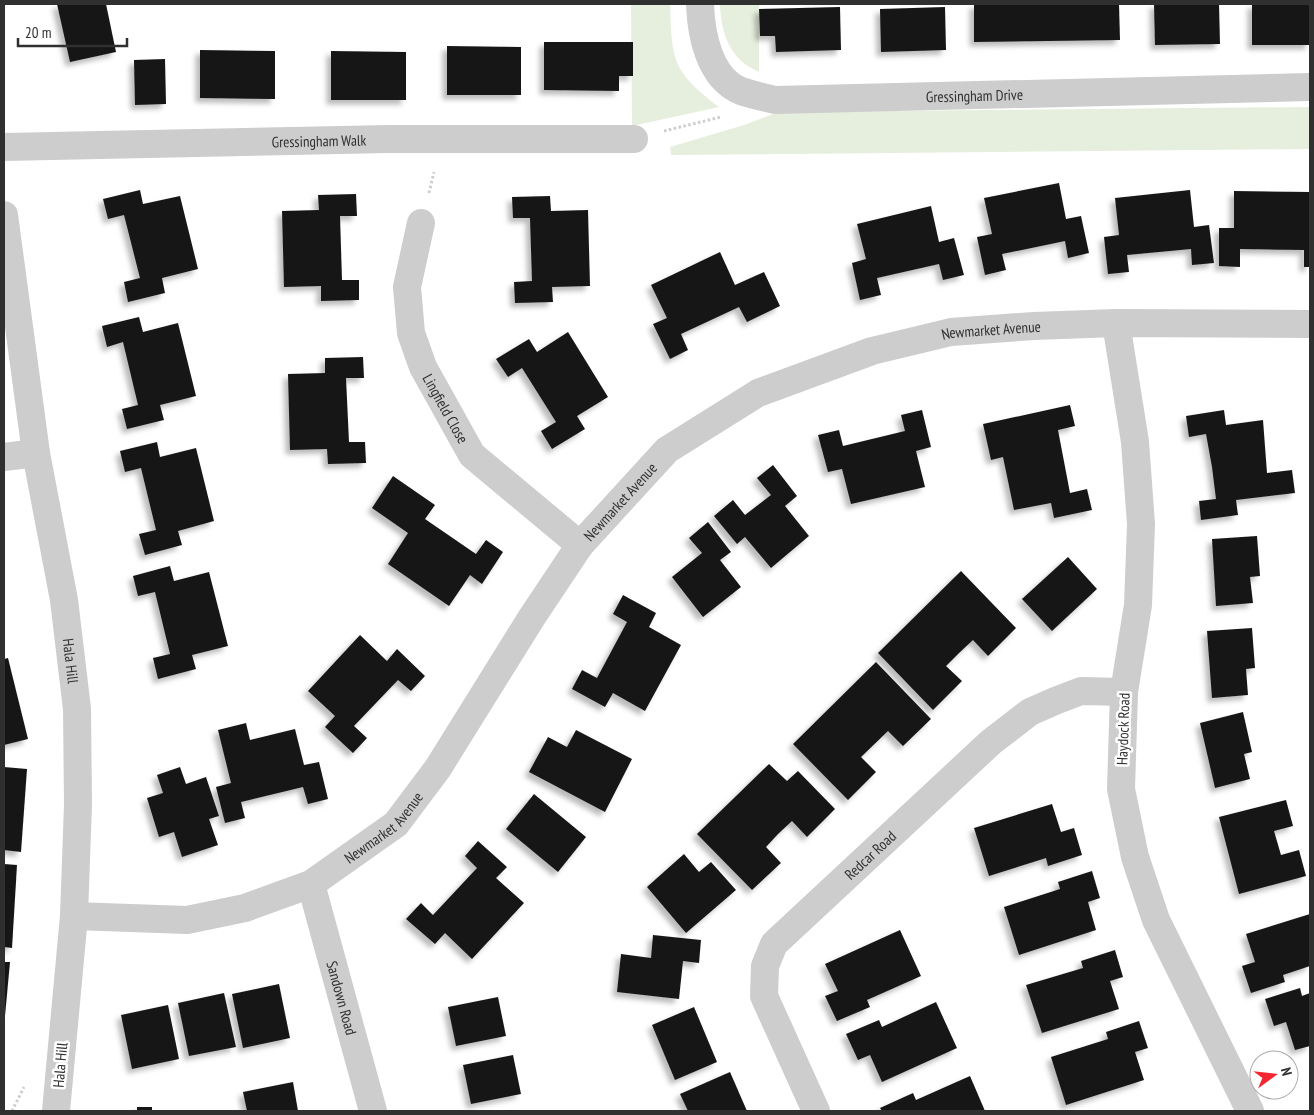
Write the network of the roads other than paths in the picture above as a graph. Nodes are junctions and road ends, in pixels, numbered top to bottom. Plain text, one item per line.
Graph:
1 (700, 4) edge
2 (1310, 87) edge
3 (634, 139) road end
4 (4, 147) edge
5 (4, 215) edge
6 (421, 222) dead end
7 (1116, 323) junction
8 (1310, 324) edge
9 (36, 453) junction
10 (4, 457) edge
11 (580, 546) junction
12 (1124, 692) junction
13 (310, 884) junction
14 (74, 916) junction
15 (56, 1111) edge
16 (373, 1111) edge
17 (816, 1111) edge
18 (1250, 1111) edge

1 - 2 street, Gressingham Drive
3 - 4 street, Gressingham Walk
5 - 9 street, Hala Hill
6 - 11 street, Lingfield Close
7 - 8 street, Newmarket Avenue
7 - 11 street, Newmarket Avenue
7 - 12 street, Haydock Road
9 - 10 street
9 - 14 street, Hala Hill
11 - 13 street, Newmarket Avenue
12 - 17 street, Redcar Road
12 - 18 street, Haydock Road
13 - 14 street, Newmarket Avenue
13 - 16 street, Sandown Road
14 - 15 street, Hala Hill

